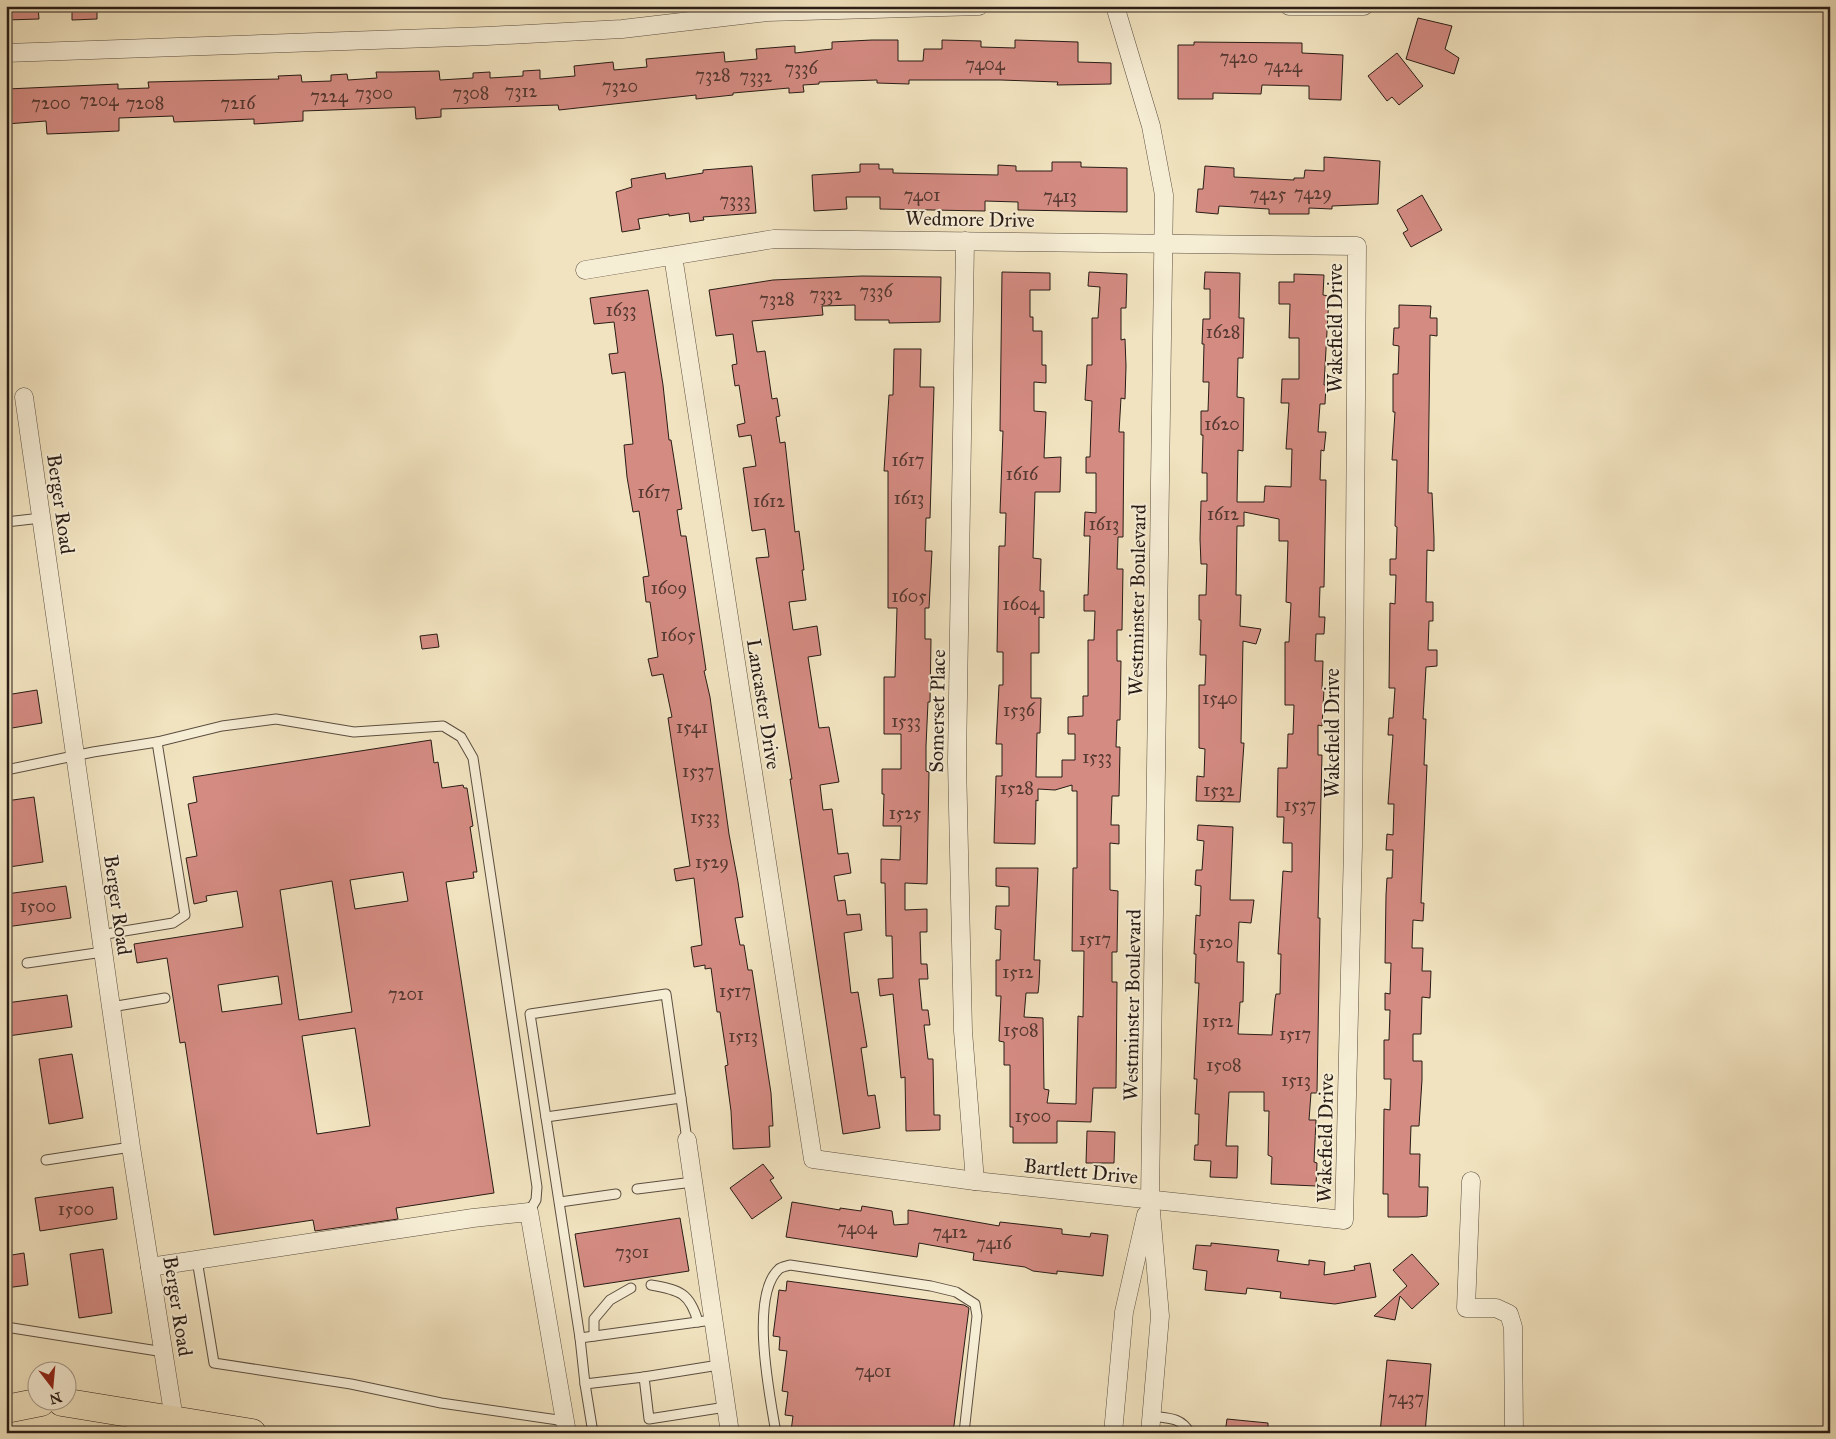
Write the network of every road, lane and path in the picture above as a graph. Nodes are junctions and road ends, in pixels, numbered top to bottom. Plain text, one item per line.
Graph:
1 (980, 6) edge
2 (1115, 6) edge
3 (1288, 6) edge
4 (896, 7) edge
5 (1364, 7) edge
6 (707, 12) edge
7 (6, 53) edge
8 (965, 240) junction
9 (1164, 243) junction
10 (1357, 246) joint
11 (673, 256) junction
12 (585, 270) dead end
13 (24, 397) dead end
14 (41, 518) junction
15 (6, 522) edge
16 (157, 742) junction
17 (75, 757) junction
18 (6, 770) edge
19 (100, 935) junction
20 (103, 952) junction
21 (27, 963) dead end
22 (165, 998) dead end
23 (111, 1007) junction
24 (681, 1098) junction
25 (546, 1117) junction
26 (688, 1140) joint
27 (131, 1147) junction
28 (46, 1160) dead end
29 (813, 1160) joint
30 (975, 1181) junction
31 (1471, 1181) dead end
32 (693, 1182) junction
33 (637, 1190) dead end
34 (616, 1194) dead end
35 (1150, 1200) junction
36 (560, 1202) junction
37 (529, 1212) junction
38 (1344, 1220) joint
39 (198, 1260) junction
40 (150, 1267) junction
41 (651, 1285) dead end
42 (630, 1288) dead end
43 (705, 1321) junction
44 (6, 1327) edge
45 (594, 1336) junction
46 (580, 1338) junction
47 (164, 1352) junction
48 (719, 1365) junction
49 (644, 1378) junction
50 (585, 1384) junction
51 (6, 1393) edge
52 (28, 1396) edge
53 (78, 1404) edge
54 (28, 1405) edge
55 (726, 1407) junction
56 (6, 1409) edge
57 (174, 1419) junction
58 (1150, 1424) edge
59 (566, 1427) edge
60 (252, 1433) edge
61 (593, 1433) edge
62 (730, 1433) edge
63 (776, 1433) edge
64 (964, 1433) edge
65 (1113, 1433) edge
66 (1190, 1433) edge
67 (1514, 1433) edge

1 - 4 street
2 - 9 street, Westminster Boulevard
3 - 5 street
4 - 6 street
6 - 7 street
8 - 9 street, Wedmore Drive
8 - 11 street, Wedmore Drive
8 - 30 street, Somerset Place
9 - 10 street, Wedmore Drive
9 - 35 street, Westminster Boulevard
10 - 38 street, Wakefield Drive
11 - 12 street, Wedmore Drive
11 - 29 street, Lancaster Drive
13 - 14 street, Berger Road
14 - 15 lane
14 - 17 street, Berger Road
16 - 17 lane
16 - 19 lane
16 - 37 lane
17 - 18 lane
17 - 19 street, Berger Road
19 - 20 street, Berger Road
20 - 21 lane
20 - 23 street, Berger Road
22 - 23 lane
23 - 27 street, Berger Road
24 - 25 lane
24 - 25 lane
24 - 26 lane
25 - 36 lane
26 - 32 street
27 - 28 lane
27 - 40 street, Berger Road
29 - 30 street, Bartlett Drive
30 - 35 street, Bartlett Drive
31 - 67 street
32 - 33 lane
32 - 43 street
34 - 36 lane
35 - 38 street, Bartlett Drive
35 - 58 street, Westminster Boulevard
35 - 65 street, Westminster Boulevard
36 - 46 lane
37 - 39 street
37 - 59 street
39 - 40 street
39 - 59 lane
40 - 47 street, Berger Road
41 - 43 lane
42 - 45 lane
43 - 45 lane
43 - 48 street
44 - 47 lane
45 - 46 lane
46 - 50 lane
47 - 57 street, Berger Road
48 - 49 lane
48 - 55 street
49 - 50 lane
49 - 55 lane
50 - 61 lane
51 - 52 main road
53 - 57 main road
54 - 56 main road
55 - 62 street
57 - 60 main road
58 - 66 lane
63 - 64 lane

